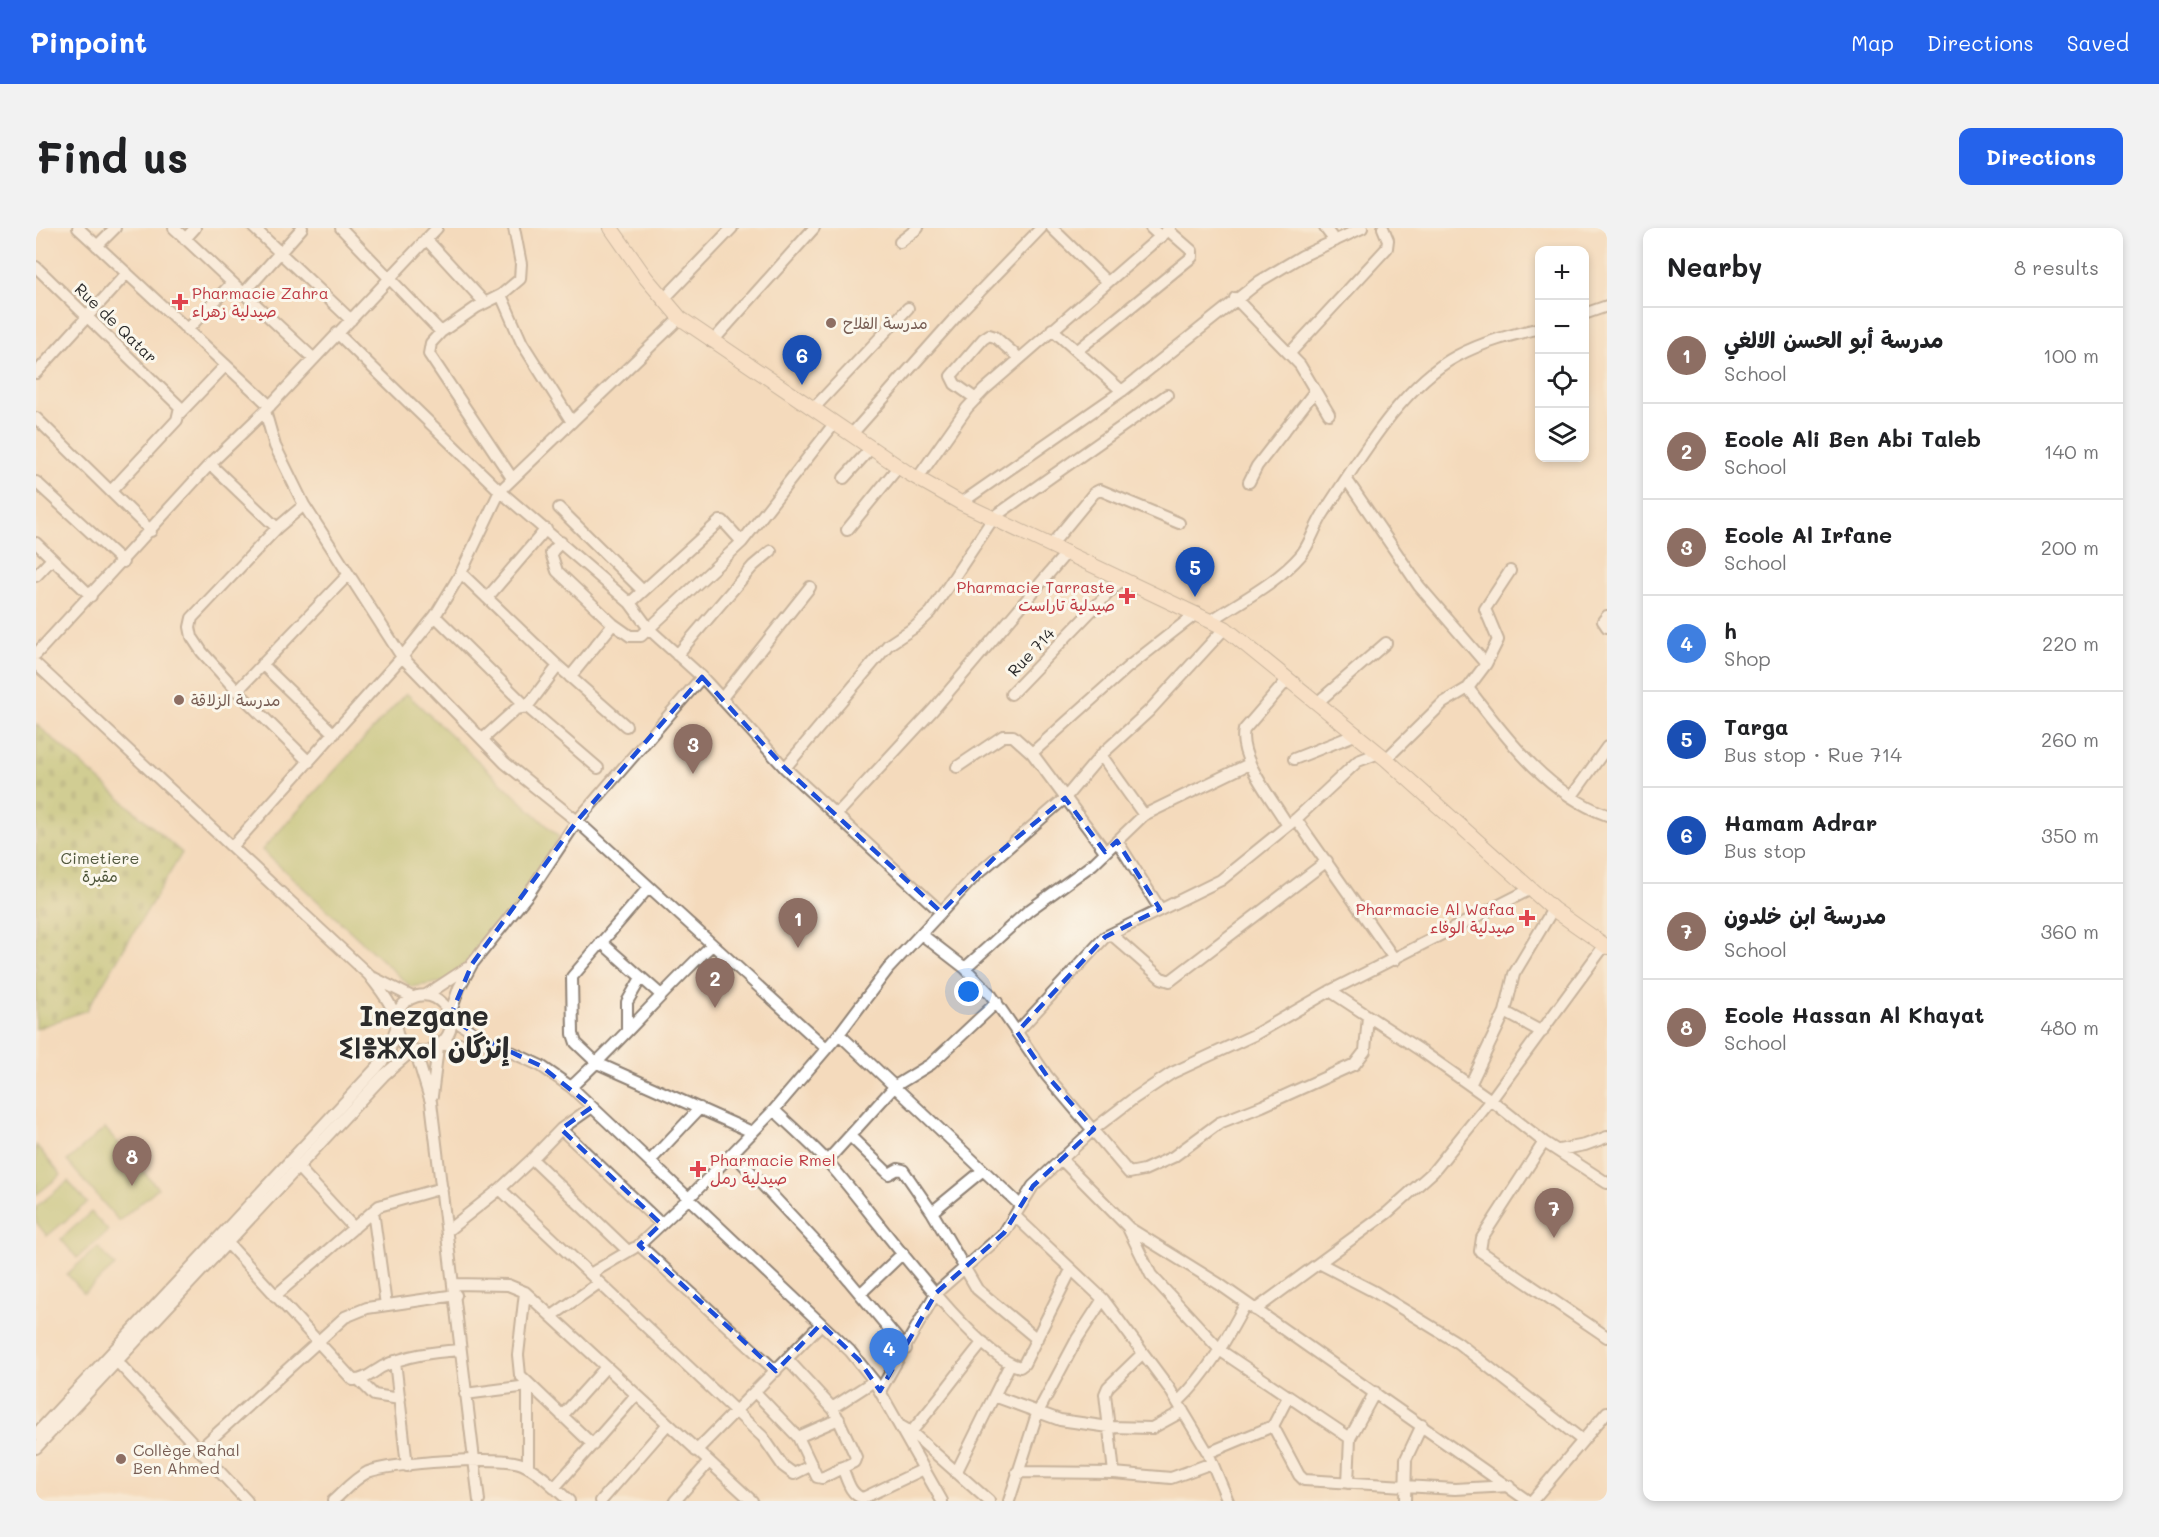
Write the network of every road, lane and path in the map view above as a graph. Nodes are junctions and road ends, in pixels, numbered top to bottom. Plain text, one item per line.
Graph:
1 (78, 228) edge
2 (115, 228) edge
3 (174, 228) edge
4 (195, 228) edge
5 (254, 228) edge
6 (302, 228) edge
7 (437, 228) edge
8 (514, 228) edge
9 (732, 228) edge
10 (814, 228) edge
11 (918, 228) edge
12 (1041, 228) edge
13 (1052, 228) edge
14 (1151, 228) edge
15 (1325, 228) edge
16 (1362, 228) edge
17 (1383, 228) edge
18 (347, 230) edge
19 (616, 230) edge
20 (1166, 232) edge
21 (185, 239) junction
22 (426, 239) junction
23 (1335, 241) junction
24 (900, 242) dead end
25 (97, 246) junction
26 (280, 252) junction
27 (127, 273) junction
28 (39, 274) edge
29 (391, 277) junction
30 (1106, 281) junction
31 (232, 283) junction
32 (244, 293) junction
33 (501, 295) junction
34 (1235, 298) junction
35 (663, 300) junction
36 (485, 303) junction
37 (1607, 306) edge
38 (908, 308) dead end
39 (1589, 312) edge
40 (87, 316) junction
41 (680, 318) junction
42 (351, 320) junction
43 (1052, 329) junction
44 (1535, 329) edge
45 (187, 330) junction
46 (441, 332) junction
47 (338, 333) junction
48 (712, 342) junction
49 (1078, 350) junction
50 (1290, 353) junction
51 (1019, 358) junction
52 (314, 359) junction
53 (226, 365) junction
54 (36, 373) edge
55 (1122, 391) junction
56 (1315, 391) junction
57 (1167, 395) dead end
58 (976, 399) junction
59 (268, 408) junction
60 (813, 409) junction
61 (180, 413) junction
62 (1329, 414) dead end
63 (36, 418) edge
64 (572, 422) junction
65 (834, 424) junction
66 (851, 435) junction
67 (871, 448) junction
68 (210, 464) junction
69 (899, 466) junction
70 (512, 478) junction
71 (844, 478) dead end
72 (917, 479) junction
73 (1347, 480) junction
74 (36, 482) edge
75 (1249, 482) dead end
76 (111, 491) junction
77 (500, 491) junction
78 (961, 502) junction
79 (304, 505) junction
80 (558, 508) dead end
81 (994, 517) junction
82 (1179, 524) dead end
83 (277, 528) junction
84 (546, 529) junction
85 (847, 530) dead end
86 (151, 531) junction
87 (561, 542) junction
88 (742, 542) junction
89 (36, 543) edge
90 (1052, 544) junction
91 (771, 551) dead end
92 (1067, 552) junction
93 (52, 559) junction
94 (123, 562) junction
95 (1510, 570) dead end
96 (461, 573) junction
97 (348, 575) junction
98 (36, 576) edge
99 (1122, 579) junction
100 (810, 587) dead end
101 (643, 591) junction
102 (91, 596) junction
103 (487, 598) junction
104 (630, 603) junction
105 (1197, 613) junction
106 (435, 616) junction
107 (1607, 616) edge
108 (1212, 620) junction
109 (613, 624) junction
110 (1607, 627) edge
111 (1225, 628) junction
112 (650, 630) junction
113 (1386, 643) dead end
114 (36, 654) edge
115 (677, 655) junction
116 (402, 657) junction
117 (36, 664) edge
118 (262, 664) junction
119 (1486, 664) junction
120 (558, 666) junction
121 (570, 677) junction
122 (702, 677) junction
123 (1288, 678) junction
124 (1468, 688) junction
125 (237, 691) junction
126 (1011, 694) dead end
127 (722, 699) junction
128 (1318, 702) junction
129 (527, 707) junction
130 (626, 726) dead end
131 (334, 734) junction
132 (1357, 734) junction
133 (484, 738) junction
134 (1607, 747) edge
135 (1032, 753) junction
136 (1101, 755) junction
137 (1382, 756) junction
138 (1294, 759) dead end
139 (309, 762) junction
140 (1249, 764) junction
141 (957, 767) dead end
142 (598, 768) dead end
143 (785, 768) junction
144 (1572, 796) junction
145 (1065, 798) junction
146 (837, 814) junction
147 (1144, 815) junction
148 (1607, 815) edge
149 (577, 821) junction
150 (1291, 822) junction
151 (1117, 841) junction
152 (232, 847) junction
153 (1105, 851) junction
154 (1327, 861) junction
155 (649, 887) junction
156 (1531, 889) junction
157 (1160, 909) junction
158 (1553, 909) junction
159 (941, 912) junction
160 (921, 934) junction
161 (1112, 934) junction
162 (601, 942) junction
163 (712, 945) junction
164 (1606, 946) edge
165 (1395, 960) junction
166 (472, 964) junction
167 (965, 968) junction
168 (369, 975) junction
169 (641, 978) junction
170 (1330, 991) junction
171 (660, 994) junction
172 (426, 995) junction
173 (412, 997) junction
174 (997, 1002) junction
175 (1505, 1012) junction
176 (396, 1015) junction
177 (450, 1016) junction
178 (1368, 1016) junction
179 (627, 1029) junction
180 (395, 1031) junction
181 (1017, 1032) junction
182 (1542, 1032) junction
183 (839, 1034) junction
184 (492, 1043) junction
185 (440, 1046) junction
186 (826, 1048) junction
187 (414, 1050) junction
188 (597, 1063) junction
189 (1470, 1085) junction
190 (895, 1086) junction
191 (571, 1088) junction
192 (1491, 1100) junction
193 (431, 1102) junction
194 (592, 1107) junction
195 (700, 1108) junction
196 (774, 1110) junction
197 (561, 1129) junction
198 (1094, 1129) junction
199 (752, 1132) junction
200 (850, 1136) junction
201 (1607, 1137) edge
202 (1544, 1142) junction
203 (1559, 1149) junction
204 (733, 1153) junction
205 (532, 1159) junction
206 (1061, 1160) junction
207 (650, 1161) junction
208 (827, 1161) junction
209 (294, 1164) junction
210 (982, 1171) junction
211 (1607, 1183) edge
212 (442, 1188) junction
213 (500, 1190) junction
214 (688, 1199) junction
215 (1020, 1206) junction
216 (373, 1211) junction
217 (932, 1212) junction
218 (1016, 1217) junction
219 (661, 1224) junction
220 (354, 1228) junction
221 (1129, 1228) junction
222 (447, 1232) junction
223 (224, 1239) junction
224 (639, 1245) junction
225 (628, 1251) junction
226 (903, 1253) junction
227 (1321, 1264) junction
228 (965, 1266) junction
229 (1071, 1270) junction
230 (590, 1274) junction
231 (599, 1282) junction
232 (455, 1290) junction
233 (525, 1292) junction
234 (936, 1293) junction
235 (860, 1294) junction
236 (275, 1296) junction
237 (1102, 1299) junction
238 (386, 1305) junction
239 (1250, 1307) junction
240 (552, 1316) junction
241 (821, 1324) junction
242 (1607, 1337) edge
243 (1037, 1339) junction
244 (983, 1342) junction
245 (316, 1343) junction
246 (906, 1349) junction
247 (460, 1350) junction
248 (1221, 1351) junction
249 (1142, 1354) junction
250 (113, 1357) junction
251 (787, 1359) junction
252 (395, 1361) junction
253 (1010, 1364) junction
254 (606, 1367) junction
255 (776, 1371) junction
256 (360, 1381) junction
257 (874, 1381) junction
258 (528, 1386) junction
259 (880, 1391) junction
260 (756, 1392) junction
261 (1375, 1392) junction
262 (465, 1394) junction
263 (636, 1395) junction
264 (994, 1396) junction
265 (1288, 1397) junction
266 (400, 1399) junction
267 (1181, 1406) junction
268 (832, 1408) junction
269 (737, 1412) junction
270 (1037, 1414) junction
271 (562, 1416) junction
272 (1605, 1417) edge
273 (838, 1419) junction
274 (667, 1425) junction
275 (899, 1425) junction
276 (1422, 1425) junction
277 (1273, 1426) junction
278 (1109, 1427) junction
279 (911, 1432) junction
280 (36, 1434) edge
281 (798, 1437) junction
282 (1350, 1438) junction
283 (1582, 1440) junction
284 (592, 1445) junction
285 (36, 1448) edge
286 (199, 1450) junction
287 (696, 1451) junction
288 (1210, 1458) junction
289 (472, 1459) junction
290 (708, 1463) junction
291 (812, 1465) junction
292 (407, 1466) junction
293 (528, 1467) junction
294 (842, 1467) junction
295 (924, 1469) junction
296 (1017, 1472) junction
297 (956, 1473) junction
298 (1114, 1473) junction
299 (1348, 1483) junction
300 (1509, 1486) junction
301 (1406, 1487) junction
302 (554, 1488) junction
303 (247, 1501) edge
304 (333, 1501) edge
305 (479, 1501) edge
306 (569, 1501) edge
307 (601, 1501) edge
308 (675, 1501) edge
309 (752, 1501) edge
310 (942, 1501) edge
311 (989, 1501) edge
312 (1009, 1501) edge
313 (1228, 1501) edge
314 (1405, 1501) edge
315 (1530, 1501) edge

1 - 25 street
2 - 25 street
3 - 21 street
4 - 21 street
5 - 26 street
6 - 26 street
7 - 22 street
8 - 33 street
9 - 35 street
10 - 48 street
11 - 24 street
12 - 66 street
13 - 30 street
14 - 20 street
15 - 23 street
16 - 23 street
17 - 50 street
18 - 29 street
19 - 35 street
20 - 30 street
20 - 49 street
21 - 31 street
22 - 29 street
22 - 36 street
23 - 34 street
25 - 27 street
26 - 32 street
26 - 42 street
27 - 40 street
27 - 45 street
28 - 40 street, Rue de Qatar
29 - 42 street
29 - 46 street
30 - 43 street
31 - 32 street
31 - 45 street
32 - 52 street
33 - 36 street
33 - 64 street
34 - 50 street
34 - 55 street
35 - 41 street
36 - 46 street
37 - 39 street
38 - 60 street
40 - 54 street
40 - 61 street, Rue de Qatar
41 - 48 street
41 - 64 street
42 - 47 street
43 - 49 street
43 - 51 street
44 - 73 street
45 - 53 street
46 - 70 street
47 - 52 street
47 - 77 street
48 - 60 street
49 - 55 street
50 - 56 street
51 - 58 street
51 - 58 street
52 - 59 street
53 - 59 street
53 - 61 street
55 - 78 street
56 - 62 street
56 - 75 street
57 - 81 street
58 - 72 street
59 - 68 street
59 - 79 street
60 - 65 street
61 - 76 street
63 - 76 street
64 - 70 street
65 - 66 street
65 - 88 street
66 - 67 street
67 - 69 street
67 - 71 street
68 - 83 street
68 - 86 street
69 - 72 street
69 - 85 street
70 - 77 street
72 - 78 street
73 - 108 street
73 - 119 street
74 - 94 street
76 - 86 street
77 - 84 street
77 - 96 street
78 - 81 street
79 - 83 street
79 - 97 street
80 - 101 street
81 - 90 street
81 - 143 street
82 - 90 street
83 - 125 street
84 - 87 street
84 - 103 street
86 - 94 street
87 - 104 street
87 - 109 street
88 - 101 street
88 - 112 street
89 - 93 street
90 - 92 street
91 - 115 street
92 - 99 street
92 - 146 street
93 - 98 street
93 - 102 street
94 - 102 street
95 - 119 street
96 - 103 street
96 - 106 street
97 - 116 street
97 - 118 street
99 - 105 street
99 - 126 street, Rue 714
100 - 127 street
101 - 104 street
102 - 114 street
103 - 120 street
104 - 112 street
105 - 108 street
105 - 135 street
106 - 116 street
106 - 129 street
107 - 110 street
108 - 111 street
109 - 112 street
109 - 121 street
111 - 123 street
111 - 136 street
112 - 115 street
113 - 128 street
115 - 122 street
116 - 131 street
116 - 133 street
117 - 152 street
118 - 125 street
118 - 131 street
119 - 124 street
120 - 121 street
120 - 129 street
121 - 130 street
122 - 127 street
122 - 149 street
123 - 128 street
123 - 140 street
124 - 137 street
124 - 144 street
125 - 139 street
127 - 143 street
128 - 132 street
129 - 133 street
129 - 142 street
131 - 139 street
132 - 137 street
132 - 138 street
133 - 149 street
134 - 144 street
135 - 141 street
135 - 145 street
136 - 145 street
136 - 147 street
137 - 150 street
137 - 156 street
139 - 152 street
140 - 147 street
140 - 150 street
143 - 146 street
144 - 148 street
145 - 153 street
145 - 159 street
146 - 159 street
147 - 151 street
149 - 155 street
149 - 166 street
150 - 154 street
150 - 157 street
151 - 153 street
151 - 157 street
152 - 168 street
153 - 167 street
154 - 161 street
154 - 165 street
155 - 162 street
155 - 163 street
156 - 158 street
156 - 165 street
157 - 161 street
158 - 164 street
158 - 175 street
159 - 160 street
160 - 167 street
160 - 183 street
161 - 181 street
162 - 169 street
162 - 188 street
163 - 171 street
163 - 186 street
164 - 182 street
165 - 170 street
166 - 172 street
166 - 177 street
167 - 174 street
168 - 173 street
168 - 176 street
169 - 171 street
169 - 179 street
170 - 178 street
170 - 198 street
171 - 179 street
172 - 173 street
172 - 177 street
173 - 176 street
174 - 181 street
174 - 190 street
175 - 182 street
175 - 189 street
176 - 180 street
177 - 184 street
177 - 185 street
178 - 189 street
178 - 198 street
179 - 188 street
180 - 187 street
180 - 209 street
181 - 198 street
182 - 192 street
183 - 186 street
183 - 190 street
184 - 185 street
184 - 191 street
185 - 187 street
185 - 193 street
186 - 196 street
187 - 193 street
187 - 209 street
188 - 191 street
188 - 195 street
189 - 192 street
190 - 200 street
190 - 210 street
191 - 194 street
192 - 202 street
192 - 227 street
193 - 212 street
194 - 197 street
194 - 207 street
195 - 199 street
195 - 207 street
196 - 199 street
196 - 208 street
197 - 205 street
197 - 219 street
198 - 206 street
199 - 204 street
200 - 208 street
200 - 217 street
201 - 203 street
202 - 203 street
202 - 242 street
203 - 211 street
204 - 214 street
204 - 235 street
205 - 213 street
205 - 225 street
206 - 215 street
206 - 221 street
207 - 214 street
208 - 226 street
209 - 220 street
209 - 223 street
210 - 215 street
210 - 217 street
212 - 216 street
212 - 222 street
213 - 222 street
213 - 230 street
214 - 219 street
214 - 241 street
215 - 218 street
216 - 220 street
216 - 238 street
217 - 228 street
218 - 228 street
218 - 229 street
219 - 224 street
220 - 236 street
221 - 239 street
221 - 248 street
222 - 232 street
223 - 236 street
223 - 250 street
224 - 225 street
224 - 255 street
225 - 230 street
226 - 234 street
226 - 235 street
227 - 239 street
227 - 283 street
228 - 234 street
228 - 243 street
229 - 237 street
229 - 243 street
230 - 231 street
231 - 240 street
231 - 269 street
232 - 233 street
232 - 238 street
232 - 247 street
233 - 240 street
233 - 258 street
234 - 244 street
234 - 246 street
235 - 246 street
236 - 245 street
237 - 249 street
237 - 270 street
238 - 245 street
239 - 248 street
239 - 261 street
240 - 254 street
241 - 251 street
241 - 257 street
243 - 253 street
244 - 253 street
244 - 279 street
245 - 256 street
245 - 286 street
246 - 259 street
247 - 252 street
247 - 262 street
248 - 265 street
248 - 267 street
249 - 267 street
249 - 278 street
250 - 280 street
250 - 285 street
250 - 286 street
251 - 255 street
251 - 268 street
252 - 256 street
252 - 266 street
253 - 264 street
254 - 263 street
254 - 271 street
255 - 260 street
256 - 266 street
257 - 259 street
257 - 268 street
258 - 262 street
258 - 271 street
258 - 293 street
259 - 275 street
260 - 269 street
260 - 281 street
261 - 276 street
261 - 282 street
262 - 289 street
263 - 274 street
263 - 284 street
264 - 270 street
264 - 297 street
265 - 277 street
265 - 282 street
266 - 292 street
267 - 278 street
267 - 288 street
268 - 273 street
269 - 287 street
269 - 291 street
270 - 278 street
270 - 296 street
271 - 284 street
272 - 283 street
273 - 281 street
273 - 294 street
274 - 287 street
274 - 307 street
275 - 279 street
275 - 295 street
276 - 300 street
276 - 301 street
277 - 288 street
277 - 299 street
278 - 298 street
279 - 297 street
281 - 291 street
282 - 299 street
283 - 315 street
284 - 302 street
286 - 303 street
287 - 290 street
288 - 298 street
288 - 313 street
289 - 292 street
289 - 293 street
289 - 305 street
290 - 308 street
290 - 309 street
291 - 294 street
292 - 304 street
293 - 302 street
294 - 295 street
295 - 310 street
296 - 298 street
296 - 312 street
297 - 311 street
299 - 301 street
300 - 301 street
300 - 315 street
301 - 314 street
302 - 306 street

